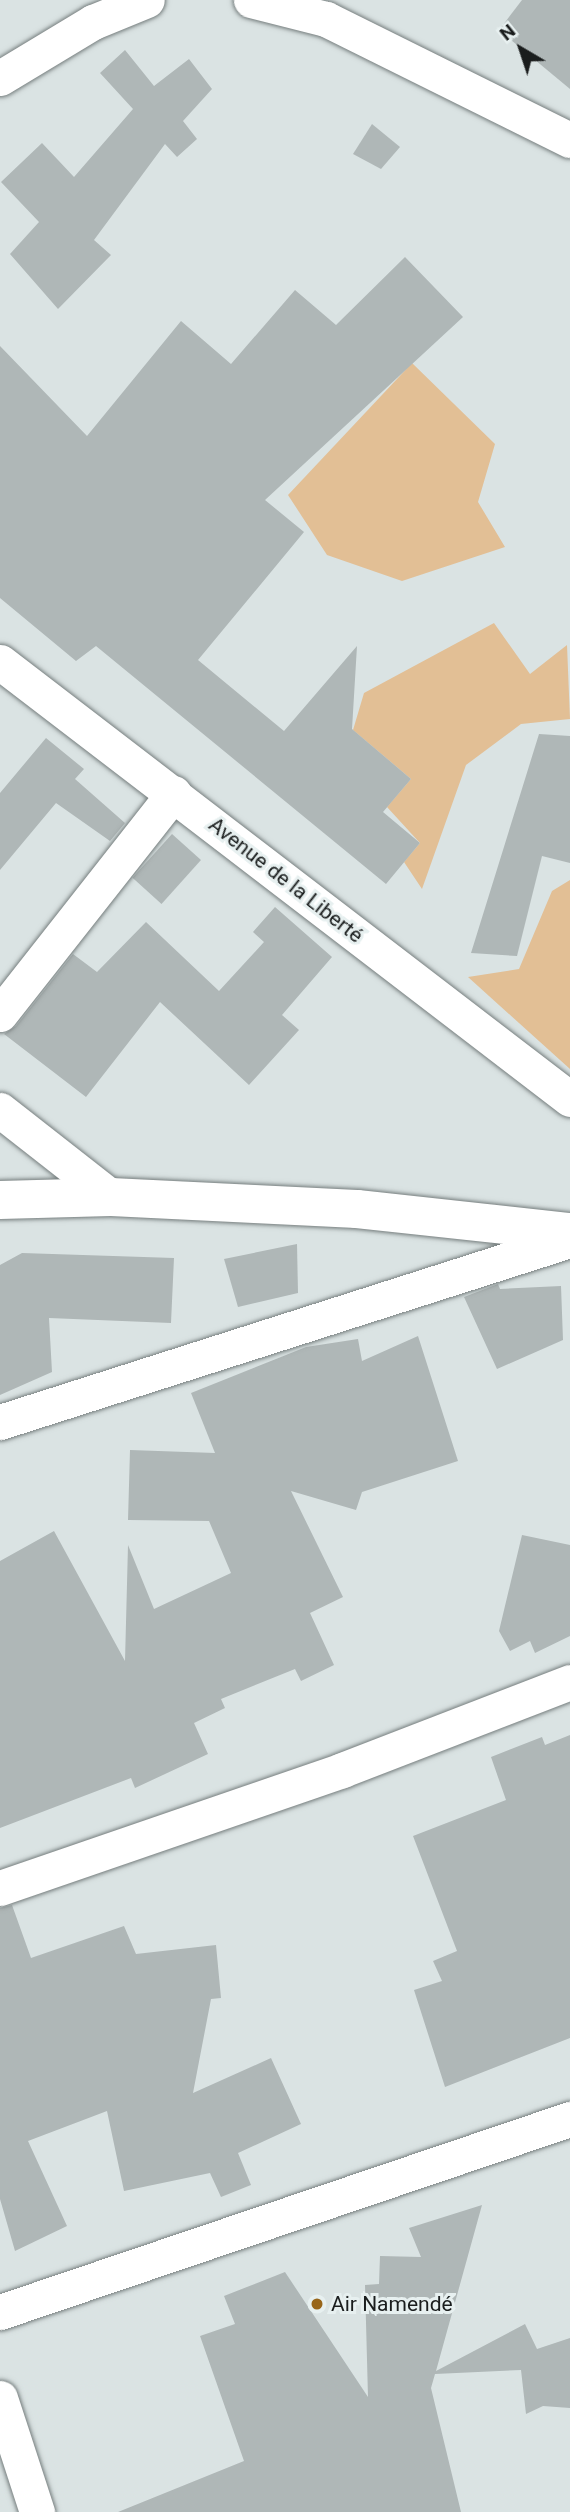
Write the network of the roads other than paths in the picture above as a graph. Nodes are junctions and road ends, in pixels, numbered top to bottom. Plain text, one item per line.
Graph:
1 (147, 0) edge
2 (251, 0) edge
3 (336, 9) edge
4 (0, 78) edge
5 (570, 140) edge
6 (0, 662) edge
7 (174, 793) junction
8 (0, 1014) edge
9 (570, 1099) edge
10 (0, 1110) edge
11 (111, 1197) junction
12 (0, 1200) edge
13 (570, 1232) edge
14 (570, 1240) edge
15 (0, 1422) edge
16 (570, 1682) edge
17 (0, 1888) edge
18 (570, 2119) edge
19 (0, 2312) edge
20 (0, 2398) edge
21 (37, 2512) edge

1 - 4 street
2 - 3 street
3 - 5 street
6 - 7 street, Avenue de la Liberté
7 - 8 street
7 - 9 street, Avenue de la Liberté
10 - 11 street
11 - 12 main road
11 - 13 main road
14 - 15 street
16 - 17 street
18 - 19 street
20 - 21 street

